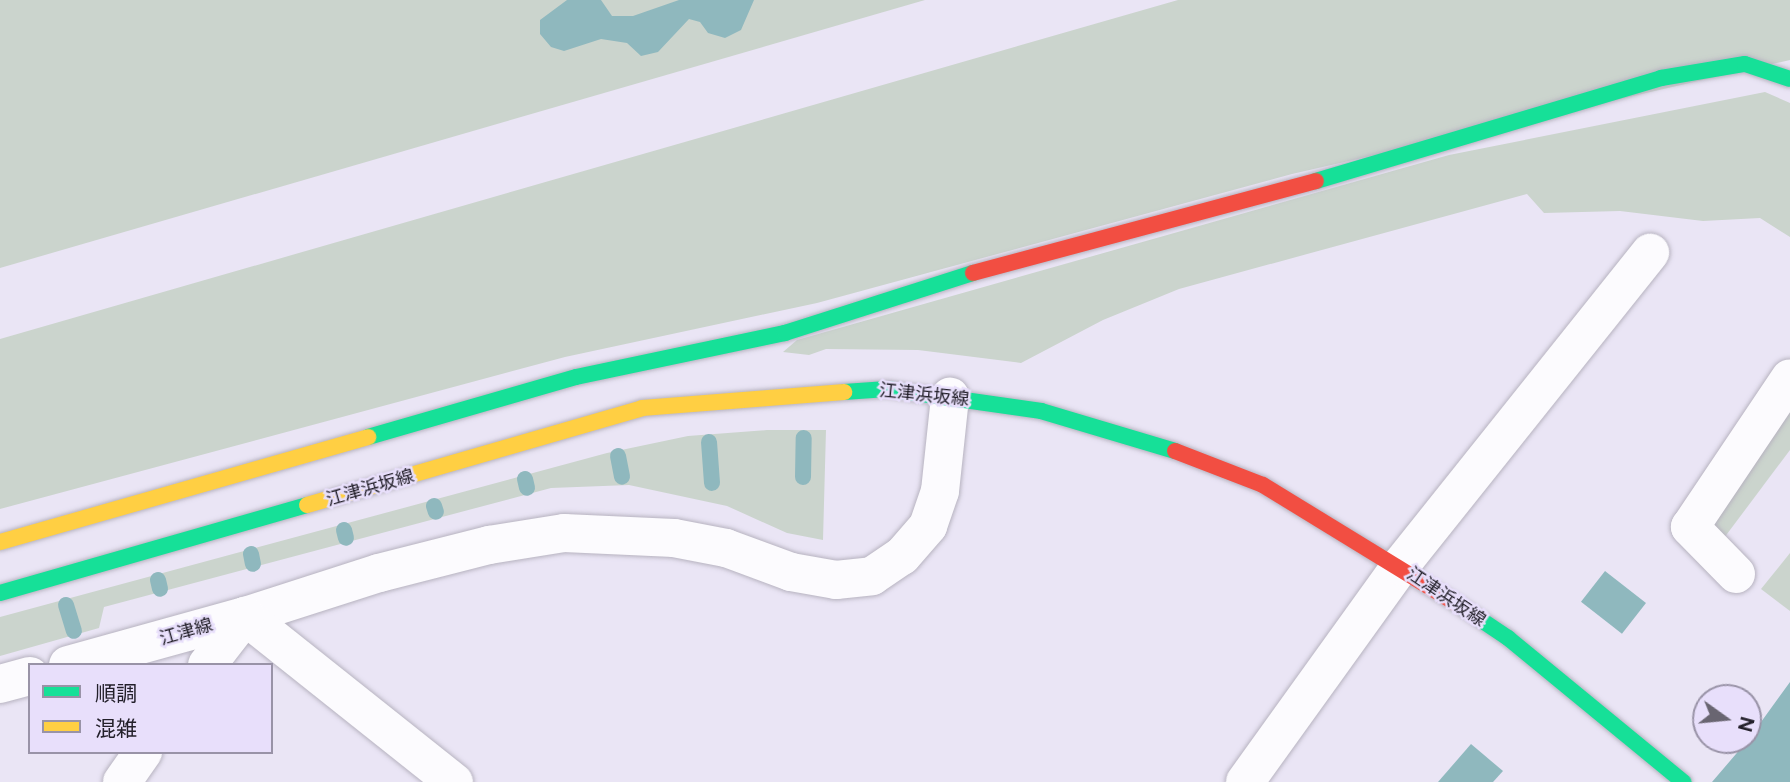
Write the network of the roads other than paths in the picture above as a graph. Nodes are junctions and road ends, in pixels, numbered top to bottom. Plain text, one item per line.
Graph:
1 (1790, 79) edge
2 (1650, 253) dead end
3 (1790, 378) edge
4 (950, 397) junction
5 (0, 542) edge
6 (1400, 566) junction
7 (1736, 574) dead end
8 (0, 593) edge
9 (245, 616) junction
10 (75, 663) edge
11 (209, 663) edge
12 (28, 677) edge
13 (0, 684) edge
14 (142, 754) edge
15 (122, 782) edge
16 (454, 782) edge
17 (1245, 782) edge
18 (1683, 782) edge

1 - 5 street
2 - 6 street
3 - 7 street
4 - 6 street, 江津浜坂線
4 - 8 street, 江津浜坂線
4 - 9 street
6 - 17 street
6 - 18 street, 江津浜坂線
9 - 10 street, 江津線
9 - 11 street, 江津線
9 - 16 street
12 - 13 street
14 - 15 street

